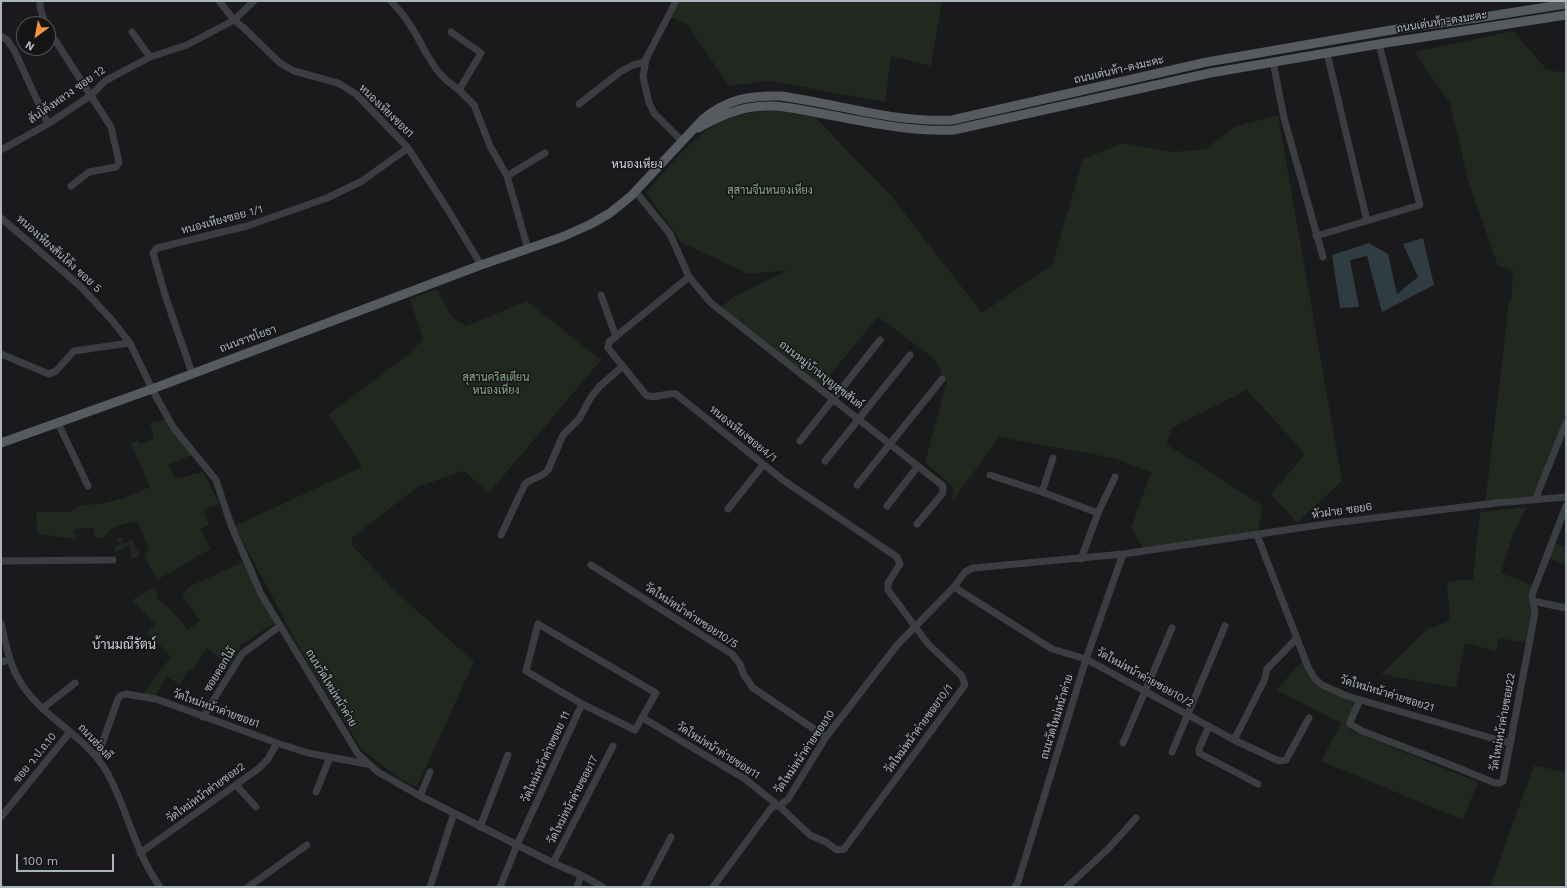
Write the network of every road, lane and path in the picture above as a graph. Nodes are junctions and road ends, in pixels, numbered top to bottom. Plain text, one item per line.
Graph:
1 (40, 1) edge
2 (219, 1) edge
3 (254, 1) edge
4 (391, 1) edge
5 (676, 1) edge
6 (1566, 4) edge
7 (1566, 15) edge
8 (43, 16) edge
9 (234, 20) junction
10 (132, 32) dead end
11 (451, 32) dead end
12 (1, 36) edge
13 (56, 42) edge
14 (1314, 43) junction
15 (1379, 44) junction
16 (1327, 53) junction
17 (1316, 54) junction
18 (150, 58) junction
19 (645, 62) junction
20 (1273, 62) junction
21 (459, 90) junction
22 (90, 96) junction
23 (781, 96) junction
24 (579, 104) dead end
25 (780, 107) junction
26 (48, 124) junction
27 (690, 133) junction
28 (682, 141) junction
29 (408, 148) junction
30 (1, 150) edge
31 (545, 153) dead end
32 (506, 176) junction
33 (71, 186) dead end
34 (636, 192) junction
35 (1, 218) edge
36 (1367, 221) junction
37 (1316, 236) junction
38 (528, 249) junction
39 (504, 257) joint
40 (1323, 257) dead end
41 (481, 265) junction
42 (689, 277) junction
43 (601, 295) dead end
44 (616, 337) junction
45 (880, 340) dead end
46 (130, 343) junction
47 (1, 354) edge
48 (910, 355) dead end
49 (623, 366) junction
50 (192, 373) junction
51 (942, 379) dead end
52 (152, 389) junction
53 (832, 399) junction
54 (859, 420) junction
55 (58, 423) junction
56 (1566, 425) edge
57 (800, 441) dead end
58 (1, 443) edge
59 (890, 444) junction
60 (1053, 458) dead end
61 (825, 462) dead end
62 (764, 465) junction
63 (918, 466) junction
64 (990, 475) dead end
65 (1115, 477) dead end
66 (857, 485) dead end
67 (88, 486) dead end
68 (1042, 492) junction
69 (1566, 497) edge
70 (1535, 500) junction
71 (887, 506) dead end
72 (1566, 506) edge
73 (728, 509) dead end
74 (1098, 513) junction
75 (917, 524) dead end
76 (501, 535) dead end
77 (1257, 535) junction
78 (1122, 554) junction
79 (1080, 559) junction
80 (113, 560) dead end
81 (1, 561) edge
82 (591, 565) dead end
83 (954, 587) junction
84 (1534, 603) junction
85 (1566, 608) edge
86 (1, 623) edge
87 (280, 626) junction
88 (915, 626) junction
89 (1225, 626) dead end
90 (1172, 628) dead end
91 (1297, 638) junction
92 (1086, 659) junction
93 (10, 660) junction
94 (1, 662) edge
95 (75, 683) dead end
96 (1145, 691) junction
97 (1360, 700) junction
98 (582, 704) junction
99 (43, 708) junction
100 (1187, 714) junction
101 (203, 717) junction
102 (643, 718) junction
103 (1309, 718) dead end
104 (1209, 726) junction
105 (70, 732) junction
106 (826, 737) junction
107 (1234, 740) junction
108 (1511, 741) junction
109 (277, 743) junction
110 (1123, 743) dead end
111 (613, 746) dead end
112 (1172, 752) dead end
113 (508, 755) dead end
114 (97, 758) junction
115 (330, 758) junction
116 (367, 764) junction
117 (430, 772) dead end
118 (1258, 784) dead end
119 (236, 785) junction
120 (316, 792) dead end
121 (420, 796) junction
122 (779, 806) junction
123 (256, 807) dead end
124 (454, 813) junction
125 (1, 817) edge
126 (1136, 818) dead end
127 (480, 827) junction
128 (671, 837) dead end
129 (307, 845) dead end
130 (517, 845) junction
131 (140, 853) junction
132 (553, 863) junction
133 (581, 875) junction
134 (160, 887) edge
135 (248, 887) edge
136 (430, 887) edge
137 (500, 887) edge
138 (577, 887) edge
139 (603, 887) edge
140 (645, 887) edge
141 (713, 887) edge
142 (1015, 887) edge
143 (1068, 887) edge

1 - 8 street
2 - 9 street, หนองเหียงซอย1
3 - 9 street, สันโค้งหลวง ซอย 12
4 - 21 street
5 - 19 street
6 - 14 main road, ถนนเด่นห้า-ดงมะดะ
7 - 15 main road, ถนนเด่นห้า-ดงมะดะ
9 - 18 street, สันโค้งหลวง ซอย 12
9 - 29 street, หนองเหียงซอย1
10 - 18 street
11 - 21 street
12 - 26 street
13 - 22 street
14 - 17 main road
14 - 23 main road, ถนนเด่นห้า-ดงมะดะ
15 - 16 main road, ถนนเด่นห้า-ดงมะดะ
15 - 36 street
16 - 17 main road, ถนนเด่นห้า-ดงมะดะ
16 - 36 street
17 - 20 main road, ถนนเด่นห้า-ดงมะดะ
18 - 22 street, สันโค้งหลวง ซอย 12
19 - 24 street
19 - 28 street
20 - 25 main road, ถนนเด่นห้า-ดงมะดะ
20 - 37 street
21 - 32 street
22 - 26 street, สันโค้งหลวง ซอย 12
22 - 33 street
23 - 25 main road
23 - 27 main road, ถนนเด่นห้า-ดงมะดะ
25 - 27 main road, ถนนเด่นห้า-ดงมะดะ
26 - 30 street, สันโค้งหลวง ซอย 12
27 - 28 main road, ถนนเด่นห้า-ดงมะดะ
28 - 34 main road, ถนนเด่นห้า-ดงมะดะ
29 - 41 street, หนองเหียงซอย1
29 - 50 street, หนองเหียงซอย 1/1
31 - 32 street
32 - 38 street
34 - 38 main road, ถนนเด่นห้า-ดงมะดะ
34 - 42 street, ถนนหมู่บ้านบุญสุขสันต์
35 - 46 street, หนองเหียงสันโค้ง ซอย 5
36 - 37 street
37 - 40 street
38 - 39 main road, ถนนเด่นห้า-ดงมะดะ
39 - 41 main road, ถนนราชโยธา
41 - 50 main road, ถนนราชโยธา
42 - 44 street
42 - 53 street, ถนนหมู่บ้านบุญสุขสันต์
43 - 44 street
44 - 49 street, หนองเหียงซอย4/1
45 - 53 street
46 - 47 street
46 - 52 street, หนองเหียงสันโค้ง ซอย 5
48 - 54 street
49 - 62 street, หนองเหียงซอย4/1
49 - 76 street
50 - 52 main road, ถนนราชโยธา
51 - 59 street
52 - 55 main road, ถนนราชโยธา
52 - 87 street, ถนนวัดใหม่หน้าค่าย
53 - 54 street, ถนนหมู่บ้านบุญสุขสันต์
53 - 57 street
54 - 59 street, ถนนหมู่บ้านบุญสุขสันต์
54 - 61 street
55 - 58 main road, ถนนราชโยธา
55 - 67 street
56 - 70 street
59 - 63 street, ถนนหมู่บ้านบุญสุขสันต์
59 - 66 street
60 - 68 street
62 - 73 street
62 - 88 street, หนองเหียงซอย4/1
63 - 71 street
63 - 75 street, ถนนหมู่บ้านบุญสุขสันต์
64 - 68 street
65 - 74 street
68 - 74 street
69 - 70 street, หัวฝาย ซอย6
70 - 77 street, หัวฝาย ซอย6
72 - 84 street, วัดใหม่หน้าค่ายซอย22
74 - 79 street
77 - 78 street, หัวฝาย ซอย6
77 - 91 street, วัดใหม่หน้าค่ายซอย21
78 - 79 street, หัวฝาย ซอย6
78 - 92 street, ถนนวัดใหม่หน้าค่าย
79 - 83 street, หัวฝาย ซอย6
80 - 81 street
82 - 106 street, วัดใหม่หน้าค่ายซอย10/5
83 - 88 street, วัดใหม่หน้าค่ายซอย10
83 - 92 street, วัดใหม่หน้าค่ายซอย10/2
84 - 85 street
84 - 108 street, วัดใหม่หน้าค่ายซอย22
86 - 93 street, ถนนฮ่องลี
87 - 101 street, ซอยดอกไม้
87 - 116 street, ถนนวัดใหม่หน้าค่าย
88 - 106 street, วัดใหม่หน้าค่ายซอย10
88 - 122 street, วัดใหม่หน้าค่ายซอย10/1
89 - 100 street
90 - 96 street
91 - 97 street, วัดใหม่หน้าค่ายซอย21
91 - 107 street
92 - 96 street, วัดใหม่หน้าค่ายซอย10/2
92 - 142 street, ถนนวัดใหม่หน้าค่าย
93 - 94 street
93 - 99 street, ถนนฮ่องลี
95 - 99 street
96 - 100 street, วัดใหม่หน้าค่ายซอย10/2
96 - 110 street
97 - 108 street, วัดใหม่หน้าค่ายซอย21
97 - 108 street, วัดใหม่หน้าค่ายซอย22
98 - 102 street, วัดใหม่หน้าค่ายซอย 11
98 - 102 street, วัดใหม่หน้าค่ายซอย 11
98 - 130 street, วัดใหม่หน้าค่ายซอย 11
99 - 105 street, ถนนฮ่องลี
100 - 104 street, วัดใหม่หน้าค่ายซอย10/2
100 - 112 street
101 - 109 street, วัดใหม่หน้าค่ายซอย1
101 - 114 street, วัดใหม่หน้าค่ายซอย1
102 - 122 street, วัดใหม่หน้าค่ายซอย11
103 - 107 street, วัดใหม่หน้าค่ายซอย10/2
104 - 107 street, วัดใหม่หน้าค่ายซอย10/2
104 - 118 street
105 - 114 street, ถนนฮ่องลี
105 - 125 street, ซอย ว.ป.ถ.10
106 - 122 street, วัดใหม่หน้าค่ายซอย10
109 - 115 street, วัดใหม่หน้าค่ายซอย1
109 - 119 street, วัดใหม่หน้าค่ายซอย2
111 - 132 street, วัดใหม่หน้าค่ายซอย17
113 - 127 street
114 - 131 street, ถนนฮ่องลี
115 - 116 street, วัดใหม่หน้าค่ายซอย1
115 - 120 street
116 - 121 street, ถนนวัดใหม่หน้าค่าย
117 - 121 street
119 - 123 street
119 - 131 street, วัดใหม่หน้าค่ายซอย2
121 - 124 street, ถนนวัดใหม่หน้าค่าย
122 - 141 street, วัดใหม่หน้าค่ายซอย10
124 - 127 street, ถนนวัดใหม่หน้าค่าย
124 - 136 street
126 - 143 street
127 - 130 street, ถนนวัดใหม่หน้าค่าย
128 - 140 street
129 - 135 street
130 - 132 street, ถนนวัดใหม่หน้าค่าย
130 - 137 street, วัดใหม่หน้าค่ายซอย 11
131 - 134 street, ถนนฮ่องลี
132 - 133 street, ถนนวัดใหม่หน้าค่าย
133 - 138 street
133 - 139 street, ถนนวัดใหม่หน้าค่าย

